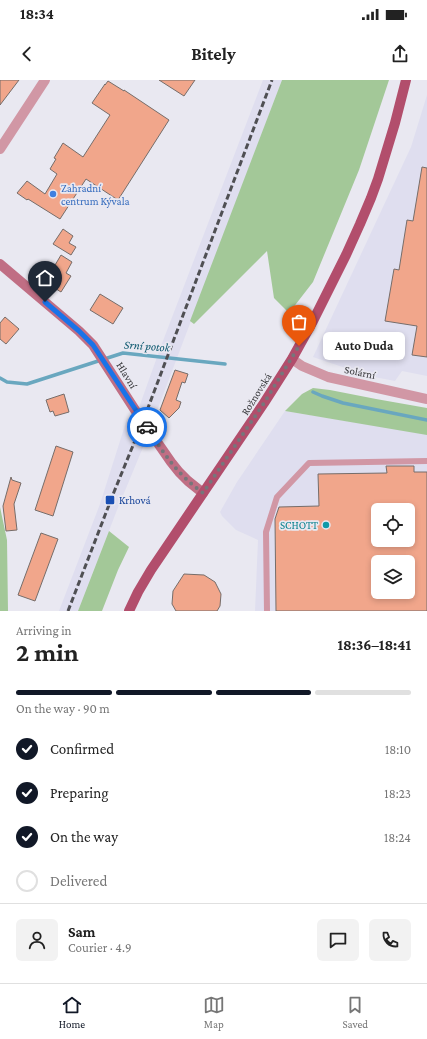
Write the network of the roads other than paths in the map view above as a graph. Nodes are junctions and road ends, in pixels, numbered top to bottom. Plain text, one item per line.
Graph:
1 (45, 80) edge
2 (406, 80) edge
3 (0, 149) edge
4 (0, 264) edge
5 (292, 359) junction
6 (427, 399) edge
7 (427, 461) edge
8 (203, 493) junction
9 (128, 611) edge
10 (267, 611) edge

1 - 3 street
2 - 5 main road, Rožnovská
4 - 8 street, Hlavní
5 - 6 street, Solární
5 - 8 main road, Rožnovská
7 - 10 lane
8 - 9 main road, Rožnovská

